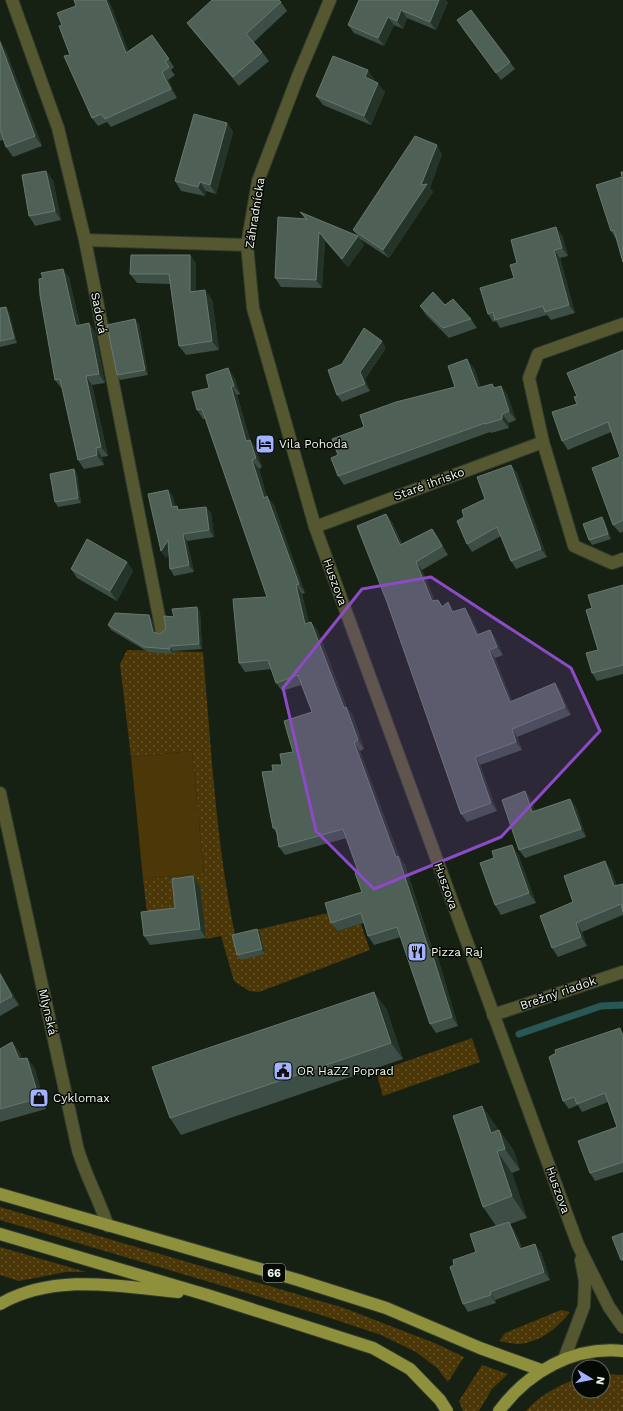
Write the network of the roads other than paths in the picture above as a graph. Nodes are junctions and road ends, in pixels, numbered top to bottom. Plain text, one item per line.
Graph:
1 (12, 0) edge
2 (330, 0) edge
3 (85, 240) junction
4 (247, 245) junction
5 (623, 324) edge
6 (543, 442) junction
7 (315, 526) junction
8 (623, 559) edge
9 (162, 632) edge
10 (0, 793) edge
11 (623, 972) edge
12 (493, 1015) junction
13 (0, 1194) edge
14 (108, 1226) junction
15 (0, 1234) edge
16 (578, 1245) junction
17 (207, 1295) junction
18 (0, 1304) edge
19 (623, 1327) edge
20 (623, 1351) edge
21 (564, 1359) junction
22 (541, 1370) junction
23 (447, 1411) edge
24 (499, 1411) edge

1 - 3 street, Sadová
2 - 4 street, Záhradnícka
3 - 4 street
3 - 9 street, Sadová
4 - 7 street, Záhradnícka
5 - 6 street
6 - 7 street, Staré ihrisko
6 - 8 street
7 - 12 street, Huszova
10 - 14 street, Mlynská
11 - 12 street, Brežný riadok
12 - 16 street, Huszova
13 - 14 main road, 66
14 - 22 main road, 66
15 - 17 main road
16 - 19 street, Huszova
16 - 21 street, Huszova
17 - 18 main road
17 - 23 main road
20 - 21 main road
21 - 22 main road
22 - 24 main road

